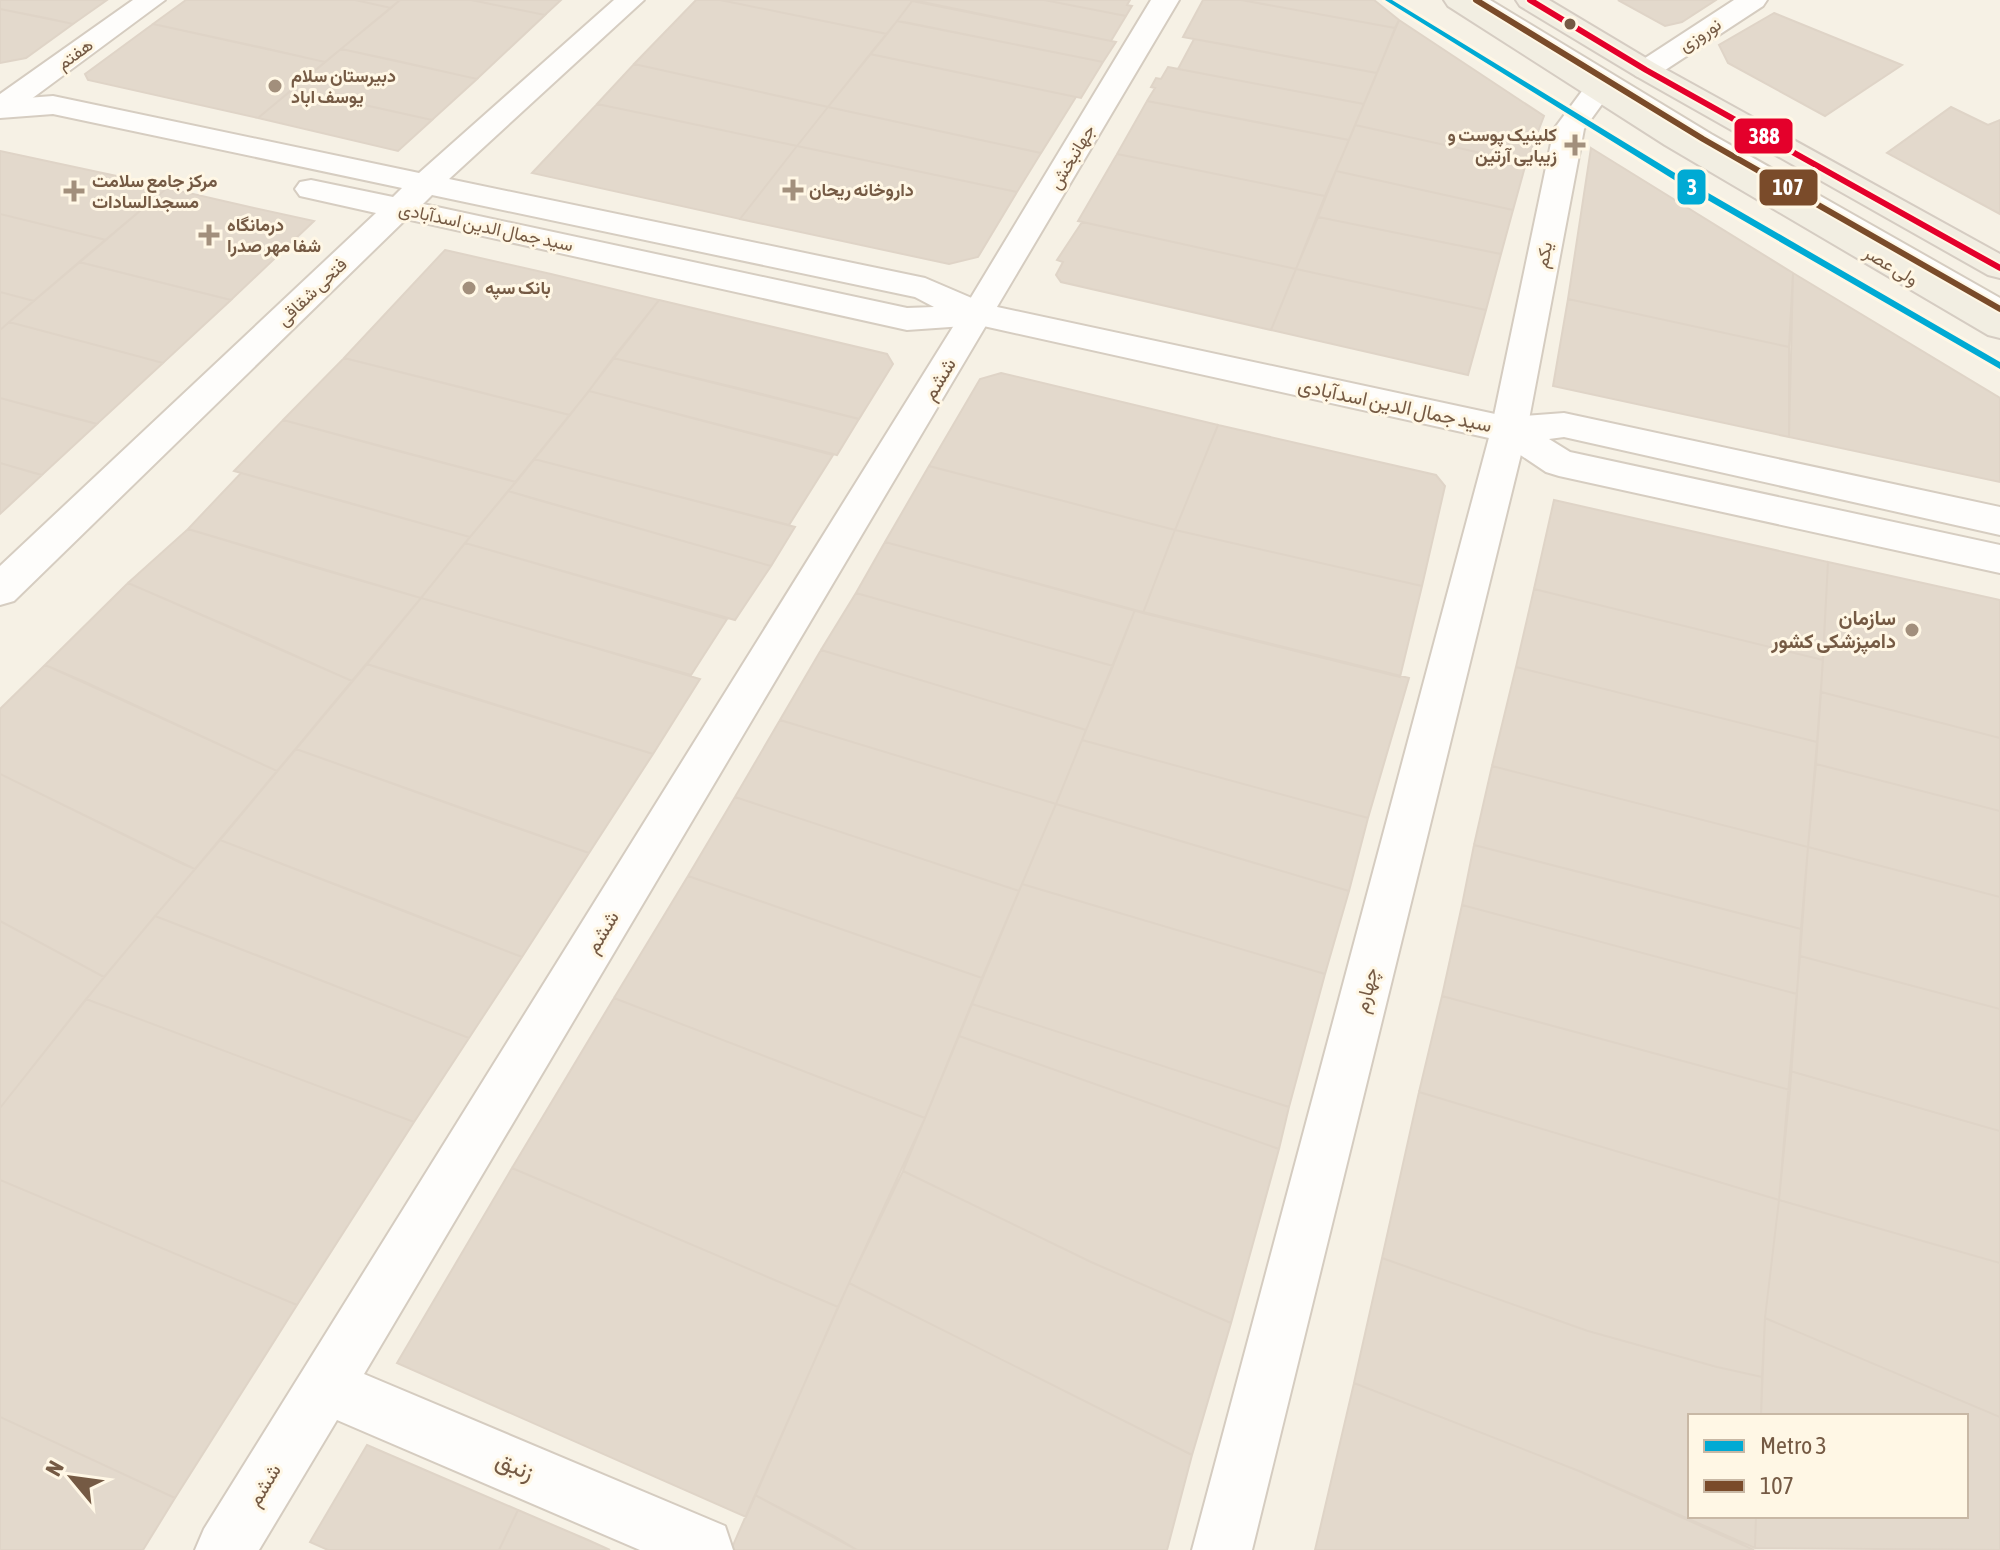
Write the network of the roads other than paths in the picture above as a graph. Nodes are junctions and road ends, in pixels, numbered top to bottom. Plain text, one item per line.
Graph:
1 (151, 0) edge
2 (630, 0) edge
3 (1165, 0) edge
4 (1458, 0) edge
5 (1476, 0) edge
6 (1530, 0) edge
7 (1753, 0) edge
8 (1646, 70) junction
9 (1598, 89) junction
10 (0, 109) edge
11 (427, 182) junction
12 (401, 208) junction
13 (2000, 268) edge
14 (2000, 309) edge
15 (978, 314) junction
16 (2000, 327) edge
17 (1509, 430) junction
18 (2000, 521) edge
19 (2000, 559) edge
20 (0, 590) edge
21 (325, 1386) junction
22 (704, 1547) dead end
23 (225, 1550) edge
24 (1222, 1550) edge

1 - 10 main road, هفتم
2 - 11 main road, فتحی شقاقی
3 - 15 main road, جهانبخش
4 - 9 main road, ولی عصر
5 - 14 lane
6 - 8 main road
7 - 8 main road, نوروزی
8 - 13 main road
9 - 16 main road, ولی عصر
9 - 17 main road, یکم
10 - 11 main road, سید جمال الدین اسدآبادی
10 - 12 main road, سید جمال الدین اسدآبادی
11 - 12 main road, فتحی شقاقی
11 - 15 main road, سید جمال الدین اسدآبادی
12 - 15 main road, سید جمال الدین اسدآبادی
12 - 20 main road, فتحی شقاقی
15 - 17 main road, سید جمال الدین اسدآبادی
15 - 21 main road, ششم
17 - 18 main road, سید جمال الدین اسدآبادی
17 - 19 main road
17 - 24 main road, چهارم
21 - 22 main road, زنبق
21 - 23 main road, ششم

